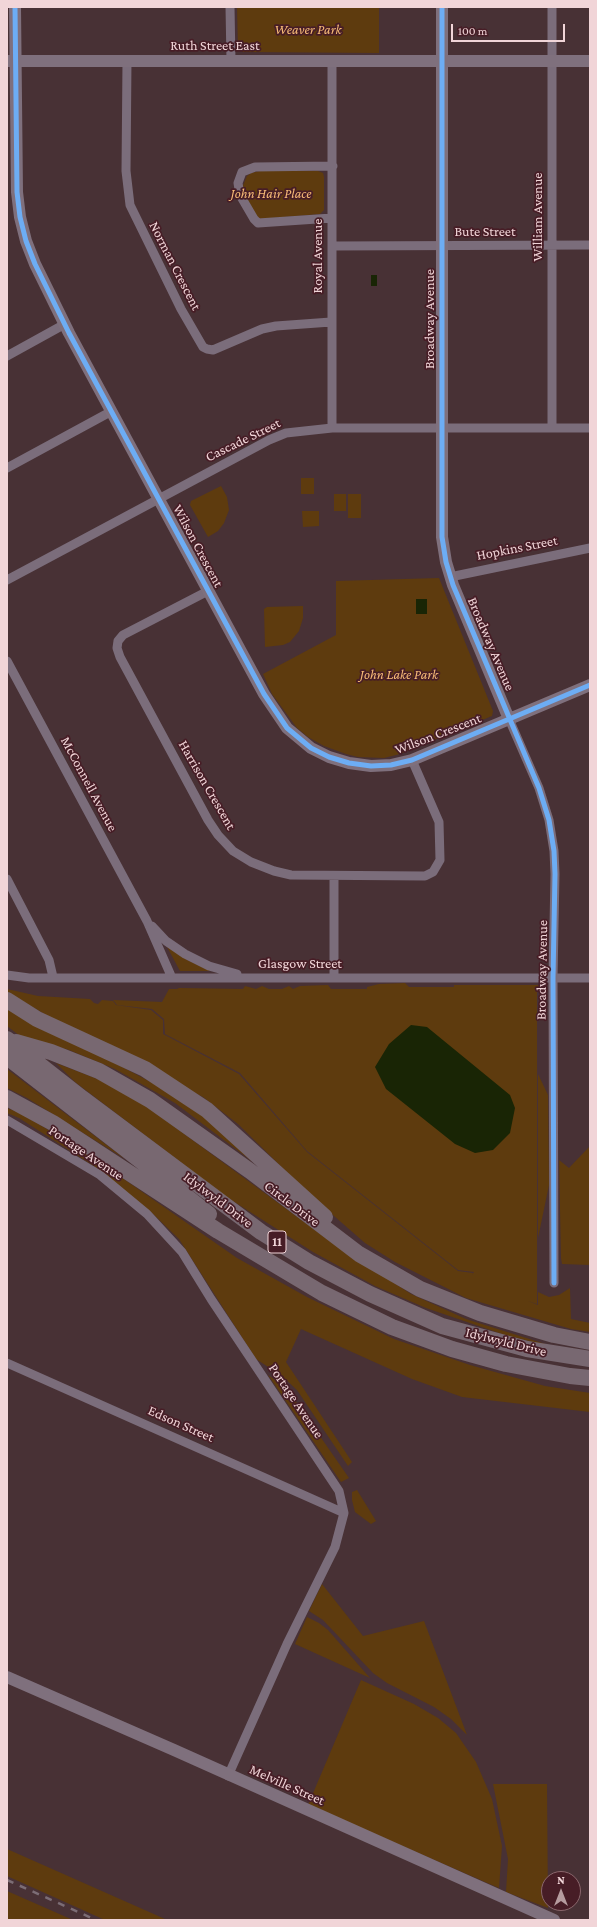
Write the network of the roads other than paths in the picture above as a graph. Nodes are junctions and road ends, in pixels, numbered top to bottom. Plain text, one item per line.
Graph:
1 (15, 7) edge
2 (230, 7) edge
3 (442, 7) edge
4 (552, 7) edge
5 (11, 61) edge
6 (127, 61) junction
7 (231, 61) junction
8 (332, 61) junction
9 (442, 61) junction
10 (590, 61) edge
11 (552, 62) junction
12 (332, 166) junction
13 (332, 218) junction
14 (590, 245) edge
15 (332, 246) junction
16 (442, 246) junction
17 (552, 246) junction
18 (332, 322) junction
19 (65, 324) junction
20 (7, 356) edge
21 (112, 411) junction
22 (442, 427) junction
23 (552, 427) junction
24 (332, 428) junction
25 (590, 428) edge
26 (7, 468) edge
27 (160, 499) junction
28 (590, 548) edge
29 (450, 577) junction
30 (7, 580) edge
31 (208, 591) junction
32 (7, 661) edge
33 (590, 685) edge
34 (509, 719) junction
35 (412, 760) junction
36 (334, 876) junction
37 (7, 879) edge
38 (147, 921) junction
39 (8, 975) edge
40 (53, 977) junction
41 (172, 978) junction
42 (246, 978) junction
43 (334, 978) junction
44 (553, 978) junction
45 (590, 978) edge
46 (7, 1000) edge
47 (7, 1039) edge
48 (7, 1057) edge
49 (7, 1098) edge
50 (7, 1120) edge
51 (267, 1260) junction
52 (392, 1272) junction
53 (554, 1283) dead end
54 (590, 1342) edge
55 (590, 1359) edge
56 (7, 1362) edge
57 (590, 1378) edge
58 (344, 1513) junction
59 (7, 1678) edge
60 (228, 1776) junction
61 (554, 1920) edge

1 - 5 street, Wilson Crescent
2 - 7 street
3 - 9 street, Broadway Avenue
4 - 11 street, William Avenue
5 - 6 street, Ruth Street East
5 - 19 street, Wilson Crescent
6 - 7 street, Ruth Street East
6 - 18 street, Norman Crescent
7 - 8 street, Ruth Street East
8 - 9 street, Ruth Street East
8 - 12 street, Royal Avenue
9 - 11 street, Ruth Street East
9 - 16 street, Broadway Avenue
10 - 11 street, Ruth Street East
11 - 17 street, William Avenue
12 - 13 street, Royal Avenue
12 - 13 street
13 - 15 street, Royal Avenue
14 - 17 street, Bute Street
15 - 16 street, Bute Street
15 - 18 street, Royal Avenue
16 - 17 street, Bute Street
16 - 22 street, Broadway Avenue
17 - 23 street, William Avenue
18 - 24 street, Royal Avenue
19 - 20 street
19 - 21 street, Wilson Crescent
21 - 26 street
21 - 27 street, Wilson Crescent
22 - 23 street, Cascade Street
22 - 24 street, Cascade Street
22 - 29 street, Broadway Avenue
23 - 25 street, Cascade Street
24 - 27 street, Cascade Street
27 - 30 street, Cascade Street
27 - 31 street, Wilson Crescent
28 - 29 street, Hopkins Street
29 - 34 street, Broadway Avenue
31 - 35 street, Wilson Crescent
31 - 36 street, Harrison Crescent
32 - 38 street, McConnell Avenue
33 - 34 street, Wilson Crescent
34 - 35 street, Wilson Crescent
34 - 44 street, Broadway Avenue
35 - 36 street, Harrison Crescent
36 - 43 street
37 - 40 street
38 - 41 street, McConnell Avenue
38 - 42 street, McConnell Avenue
39 - 40 street, Glasgow Street
40 - 41 street, Glasgow Street
41 - 42 street, Glasgow Street
42 - 43 street, Glasgow Street
43 - 44 street, Glasgow Street
44 - 45 street, Glasgow Street
44 - 53 street, Broadway Avenue
46 - 52 highway
47 - 52 highway, Circle Drive / 11
47 - 55 highway, Idylwyld Drive / 11
48 - 51 highway, Idylwyld Drive / 11
49 - 51 highway, 11
50 - 58 street, Portage Avenue
51 - 57 highway, 11
52 - 54 highway, Circle Drive / 11
56 - 58 street, Edson Street
58 - 60 street, Portage Avenue
59 - 60 street, Melville Street
60 - 61 street, Melville Street

